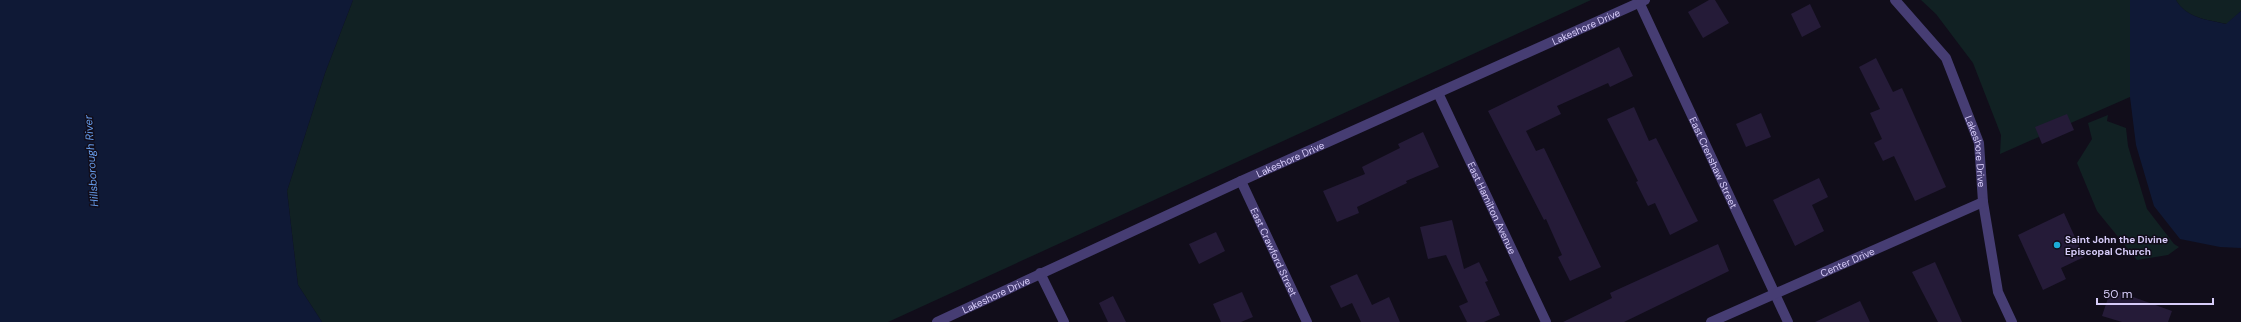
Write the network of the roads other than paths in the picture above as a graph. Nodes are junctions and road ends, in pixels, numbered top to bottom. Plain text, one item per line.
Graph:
1 (1895, 0) edge
2 (1642, 1) edge
3 (1438, 93) junction
4 (1241, 182) junction
5 (1983, 202) junction
6 (1040, 273) junction
7 (1774, 293) junction
8 (937, 322) edge
9 (1064, 322) edge
10 (1307, 322) edge
11 (1546, 322) edge
12 (1711, 322) edge
13 (1788, 322) edge
14 (2012, 322) edge

1 - 5 street, Lakeshore Drive
2 - 3 street, Lakeshore Drive
2 - 7 street, East Crenshaw Street
3 - 4 street, Lakeshore Drive
3 - 11 street, East Hamilton Avenue
4 - 6 street, Lakeshore Drive
4 - 10 street, East Crawford Street
5 - 7 street, Center Drive
5 - 14 street, Lakeshore Drive
6 - 8 street, Lakeshore Drive
6 - 9 street
7 - 12 street, Center Drive
7 - 13 street, East Crenshaw Street

